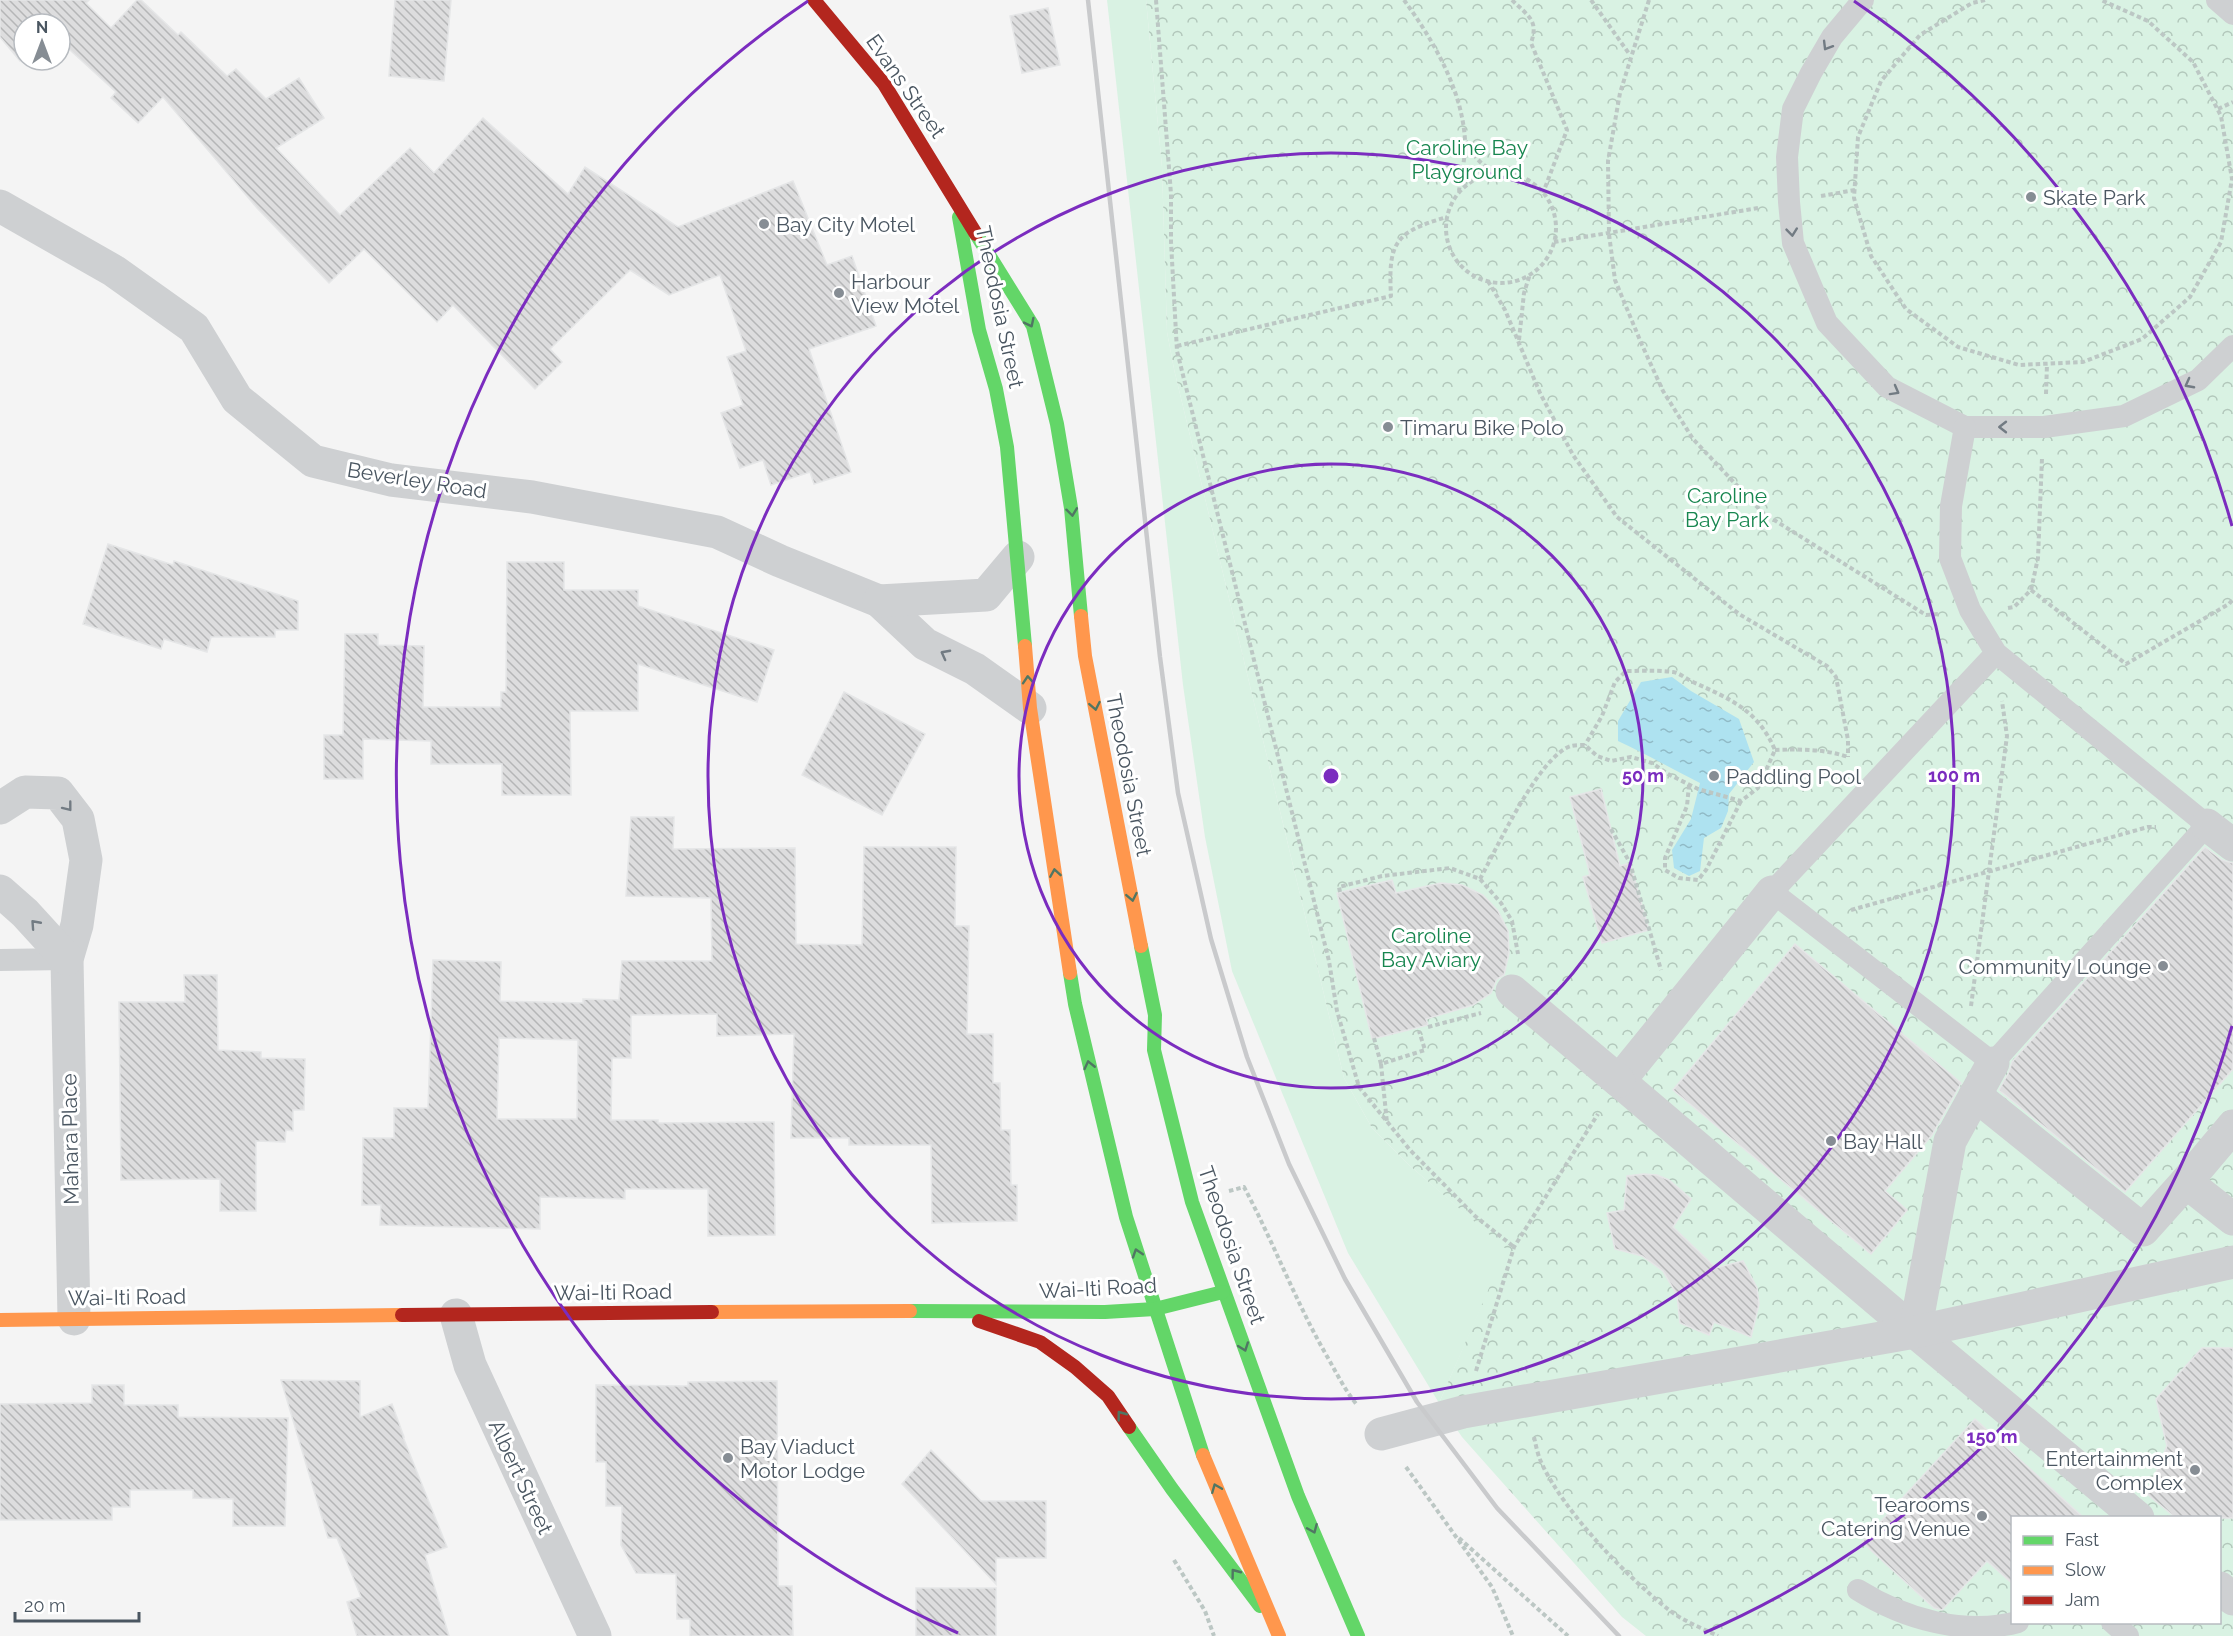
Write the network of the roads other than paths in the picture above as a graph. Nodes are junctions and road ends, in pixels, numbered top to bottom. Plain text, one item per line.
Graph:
1 (814, 0) edge
2 (1863, 0) edge
3 (2217, 0) edge
4 (2233, 14) edge
5 (956, 201) junction
6 (0, 206) edge
7 (2233, 346) edge
8 (1965, 427) junction
9 (1018, 557) junction
10 (879, 601) junction
11 (1996, 652) junction
12 (1030, 708) junction
13 (0, 808) edge
14 (2207, 825) junction
15 (2233, 844) edge
16 (0, 891) edge
17 (1772, 892) junction
18 (67, 959) junction
19 (0, 960) edge
20 (1512, 991) road end
21 (1993, 1063) junction
22 (1619, 1081) junction
23 (1976, 1095) junction
24 (2233, 1126) edge
25 (2186, 1182) junction
26 (2233, 1219) edge
27 (2233, 1262) edge
28 (1224, 1292) junction
29 (1155, 1309) junction
30 (953, 1313) junction
31 (456, 1315) junction
32 (74, 1319) junction
33 (0, 1320) edge
34 (1915, 1332) junction
35 (1381, 1434) dead end
36 (2128, 1514) edge
37 (2221, 1589) edge
38 (1858, 1590) dead end
39 (2233, 1599) edge
40 (1270, 1620) junction
41 (2016, 1624) edge
42 (2113, 1624) edge
43 (595, 1636) edge
44 (1279, 1636) edge
45 (1358, 1636) edge
46 (2128, 1636) edge

1 - 5 main road, Evans Street
2 -> 8 lane
3 - 4 lane
5 - 9 main road, Theodosia Street
5 -> 28 main road, Theodosia Street
6 - 10 street, Beverley Road
7 -> 8 lane
8 - 11 lane
9 - 10 street, Beverley Road
12 -> 9 main road, Theodosia Street
12 -> 10 street, Beverley Road
11 - 14 lane
11 - 17 lane
29 -> 12 main road, Theodosia Street
13 -> 18 street, Mahara Place
14 - 15 street
14 - 21 lane
18 -> 16 street
17 - 21 lane
17 - 22 street
18 - 19 lane
18 - 32 street, Mahara Place
20 - 22 street
21 - 23 street
22 - 34 street
23 - 25 street
23 - 34 street
24 - 25 street
25 - 26 street
27 - 34 street
28 - 29 main road, Wai-Iti Road
28 -> 45 main road, Theodosia Street
29 - 30 main road, Wai-Iti Road
40 -> 29 main road, Theodosia Street
30 - 31 main road, Wai-Iti Road
40 -> 30 main road
31 - 32 main road, Wai-Iti Road
31 - 43 street, Albert Street
32 - 33 main road, Wai-Iti Road
34 - 35 street
34 - 36 street
37 - 39 street
38 - 41 lane
40 - 44 main road, Theodosia Street
42 - 46 lane

